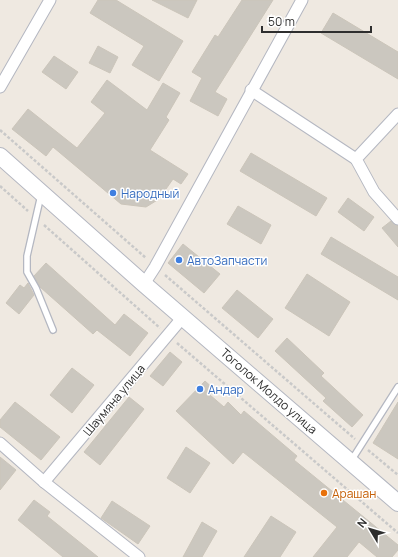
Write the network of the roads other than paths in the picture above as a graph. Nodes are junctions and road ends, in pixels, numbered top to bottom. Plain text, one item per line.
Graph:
1 (50, 0) edge
2 (302, 0) edge
3 (0, 87) edge
4 (251, 90) junction
5 (398, 114) edge
6 (0, 156) edge
7 (356, 159) junction
8 (41, 193) junction
9 (398, 219) edge
10 (144, 284) junction
11 (183, 317) junction
12 (53, 330) dead end
13 (398, 387) edge
14 (0, 443) edge
15 (350, 462) junction
16 (44, 482) junction
17 (396, 497) edge
18 (139, 557) edge

1 - 3 street
2 - 4 street
4 - 7 street
4 - 10 street
5 - 7 street
6 - 8 main road, Тоголок Молдо улица
7 - 9 street
8 - 10 main road, Тоголок Молдо улица
8 - 12 lane
10 - 11 main road, Тоголок Молдо улица
11 - 15 main road, Тоголок Молдо улица
11 - 16 street, Шаумяна улица
13 - 15 lane
14 - 16 street
15 - 17 main road, Тоголок Молдо улица
16 - 18 street

